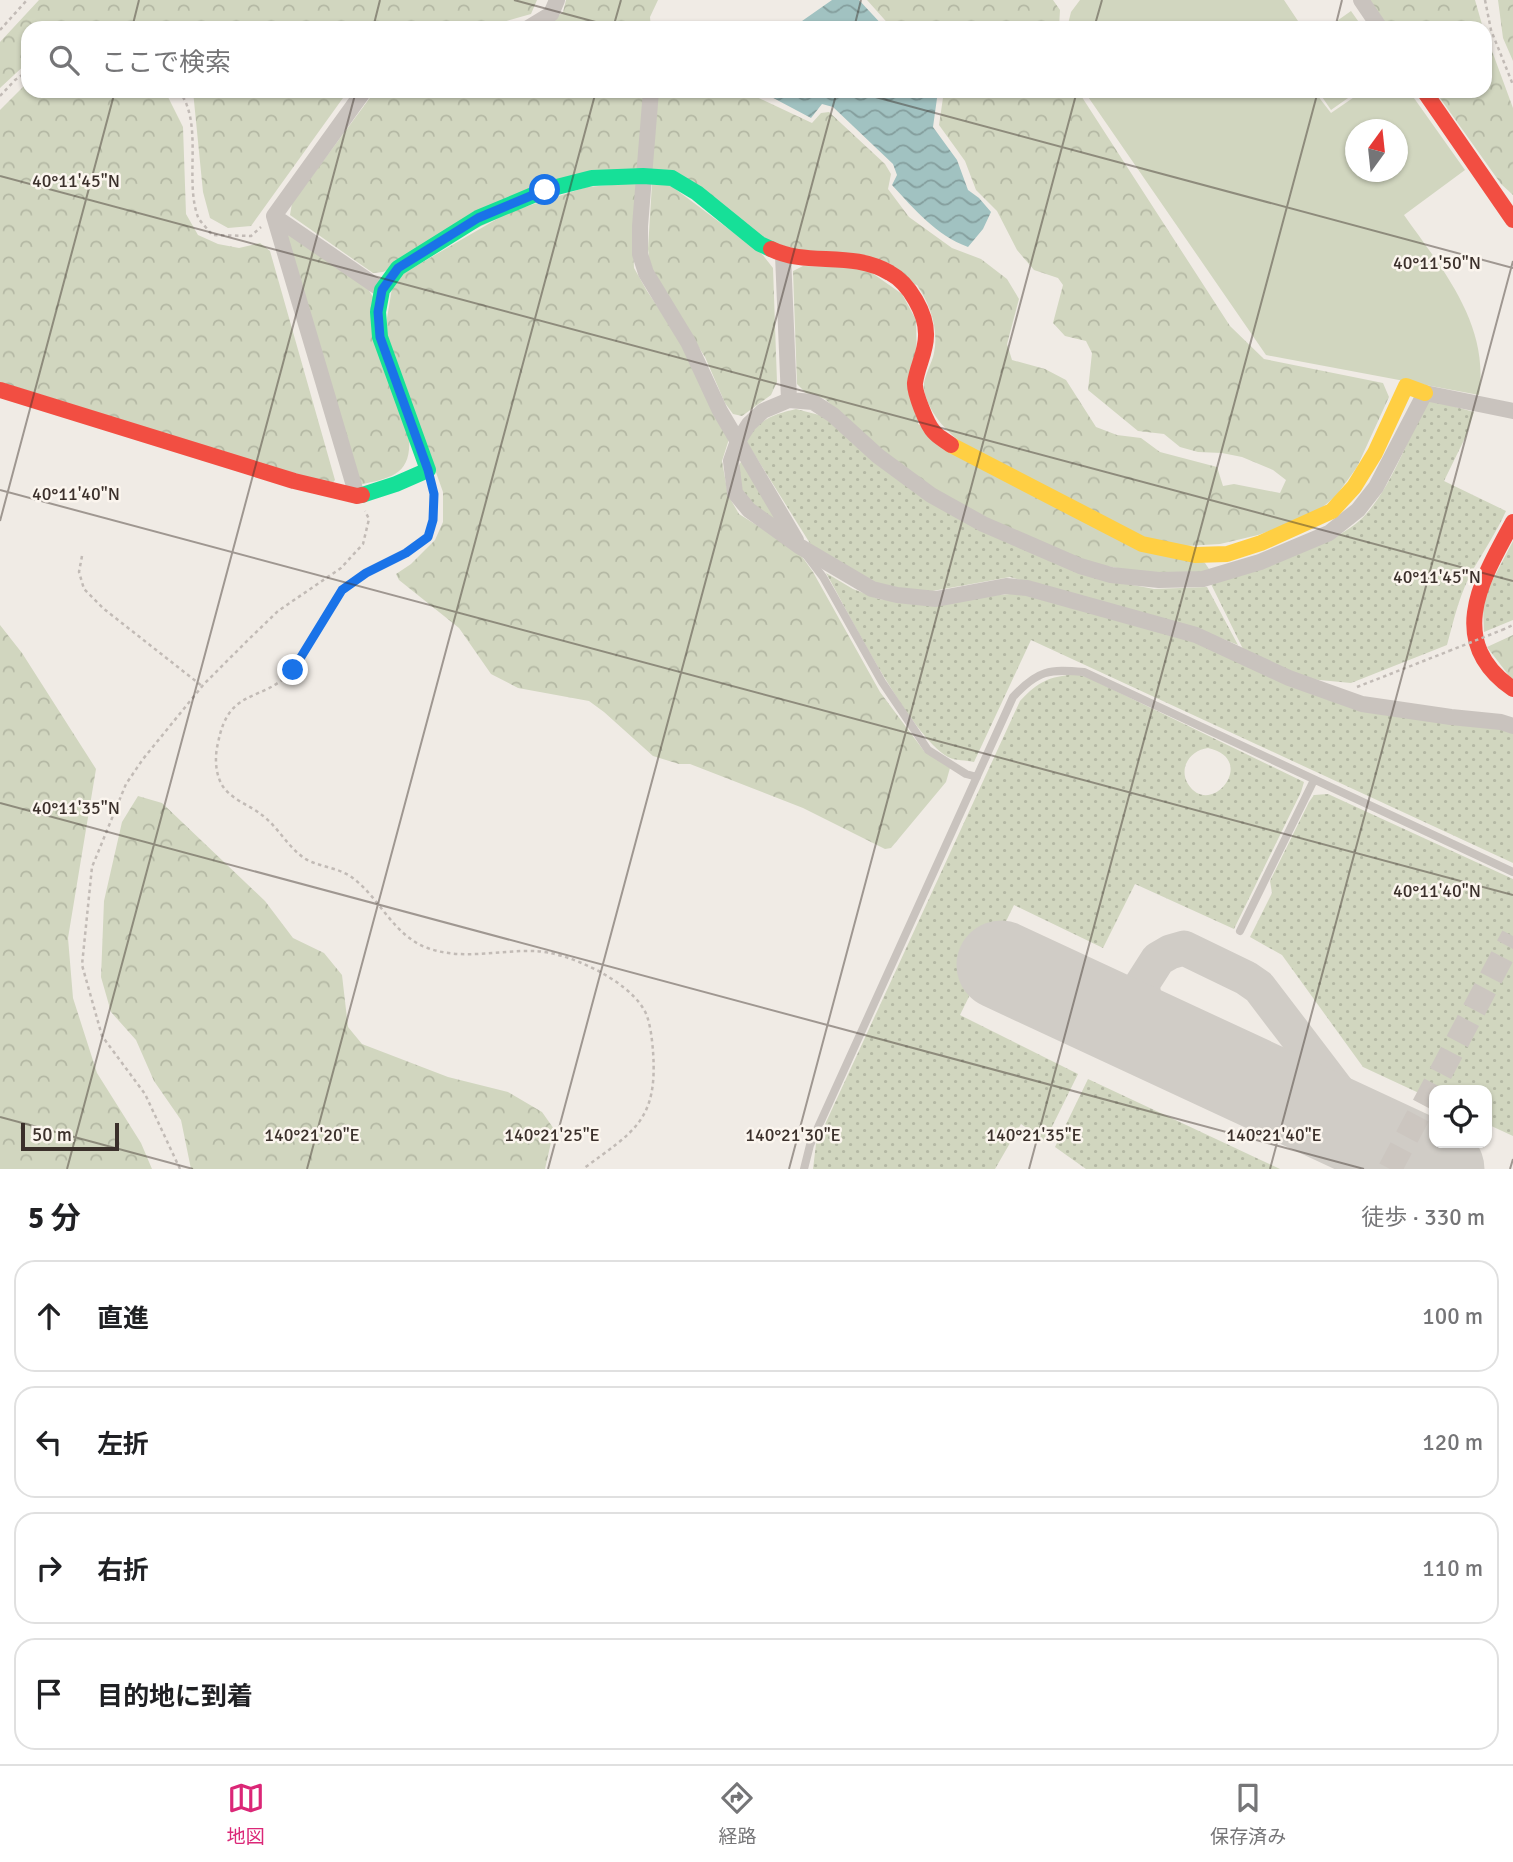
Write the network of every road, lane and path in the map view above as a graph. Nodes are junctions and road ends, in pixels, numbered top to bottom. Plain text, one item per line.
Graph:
1 (27, 0) edge
2 (557, 0) edge
3 (1361, 0) edge
4 (1485, 0) edge
5 (540, 21) edge
6 (1375, 21) edge
7 (1489, 21) edge
8 (0, 30) edge
9 (1492, 32) edge
10 (21, 76) edge
11 (1513, 85) edge
12 (0, 96) edge
13 (182, 98) edge
14 (359, 98) edge
15 (650, 98) edge
16 (1429, 98) edge
17 (643, 176) junction
18 (274, 216) junction
19 (1513, 220) edge
20 (783, 255) junction
21 (382, 290) junction
22 (0, 390) edge
23 (1425, 393) junction
24 (789, 400) junction
25 (1513, 411) edge
26 (738, 441) junction
27 (428, 470) junction
28 (357, 496) junction
29 (1513, 522) edge
30 (799, 546) junction
31 (82, 556) dead end
32 (1513, 625) edge
33 (202, 686) junction
34 (1513, 689) edge
35 (1339, 695) junction
36 (1513, 726) edge
37 (977, 777) junction
38 (1314, 780) junction
39 (1513, 872) edge
40 (1240, 931) dead end
41 (180, 1169) edge
42 (583, 1169) edge
43 (804, 1169) edge

1 - 8 path
2 - 5 street
3 - 6 street
4 - 7 path
9 - 11 path
10 - 12 path
13 - 18 path
14 - 18 street
15 - 17 street
16 - 19 street
17 - 20 street
17 - 21 street
17 - 26 street
18 - 21 street
18 - 28 street
20 - 23 street
20 - 24 street
21 - 27 street
22 - 28 street
23 - 24 street
23 - 25 street
24 - 26 street
26 - 30 street
26 - 30 street
27 - 28 street
27 - 42 path
28 - 33 path
29 - 34 street
30 - 35 street
30 - 37 lane
31 - 33 path
32 - 35 path, bridge
33 - 41 path
35 - 36 street
37 - 38 lane
37 - 43 lane
38 - 39 lane
38 - 40 lane

